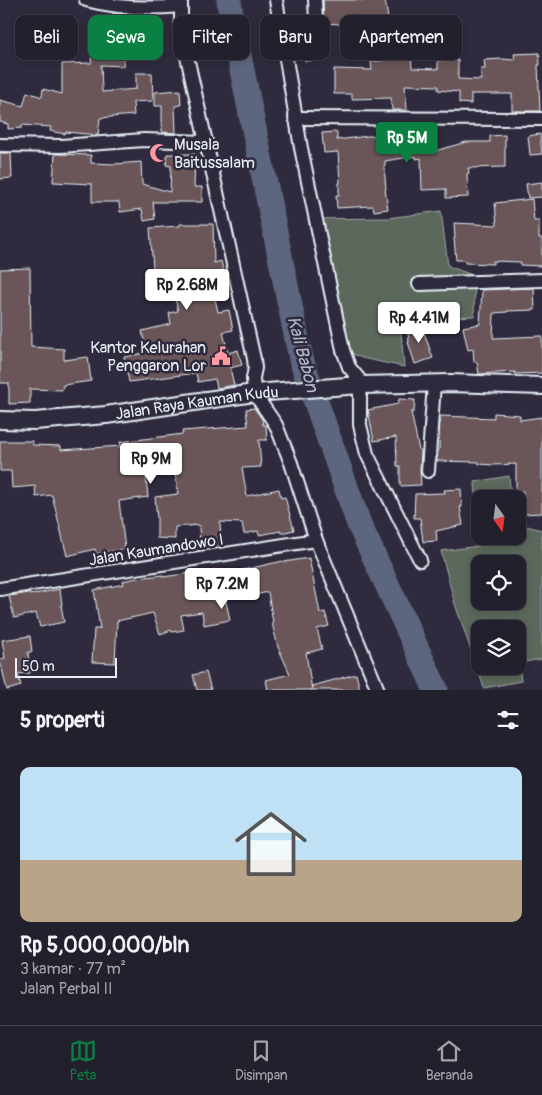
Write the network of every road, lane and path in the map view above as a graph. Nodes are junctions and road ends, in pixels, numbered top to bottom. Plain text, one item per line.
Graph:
1 (86, 0) edge
2 (276, 0) edge
3 (315, 0) edge
4 (181, 3) edge
5 (316, 15) edge
6 (295, 118) junction
7 (542, 119) edge
8 (206, 142) junction
9 (0, 145) edge
10 (542, 280) edge
11 (418, 284) dead end
12 (434, 384) junction
13 (358, 386) junction
14 (542, 386) edge
15 (260, 392) junction
16 (0, 420) edge
17 (428, 471) dead end
18 (316, 540) junction
19 (420, 560) dead end
20 (0, 589) edge
21 (378, 690) edge

1 - 4 street
2 - 6 street
3 - 5 street
4 - 8 street
6 - 7 street
6 - 13 street
8 - 9 street
8 - 15 street
10 - 11 street
12 - 13 street, Jalan Raya Kauman Kudu
12 - 14 street, Jalan Raya Kauman Kudu
12 - 17 street
13 - 15 street, Jalan Raya Kauman Kudu
13 - 19 street
15 - 16 street, Jalan Raya Kauman Kudu
15 - 18 street
18 - 20 street, Jalan Kaumandowo I
18 - 21 street

